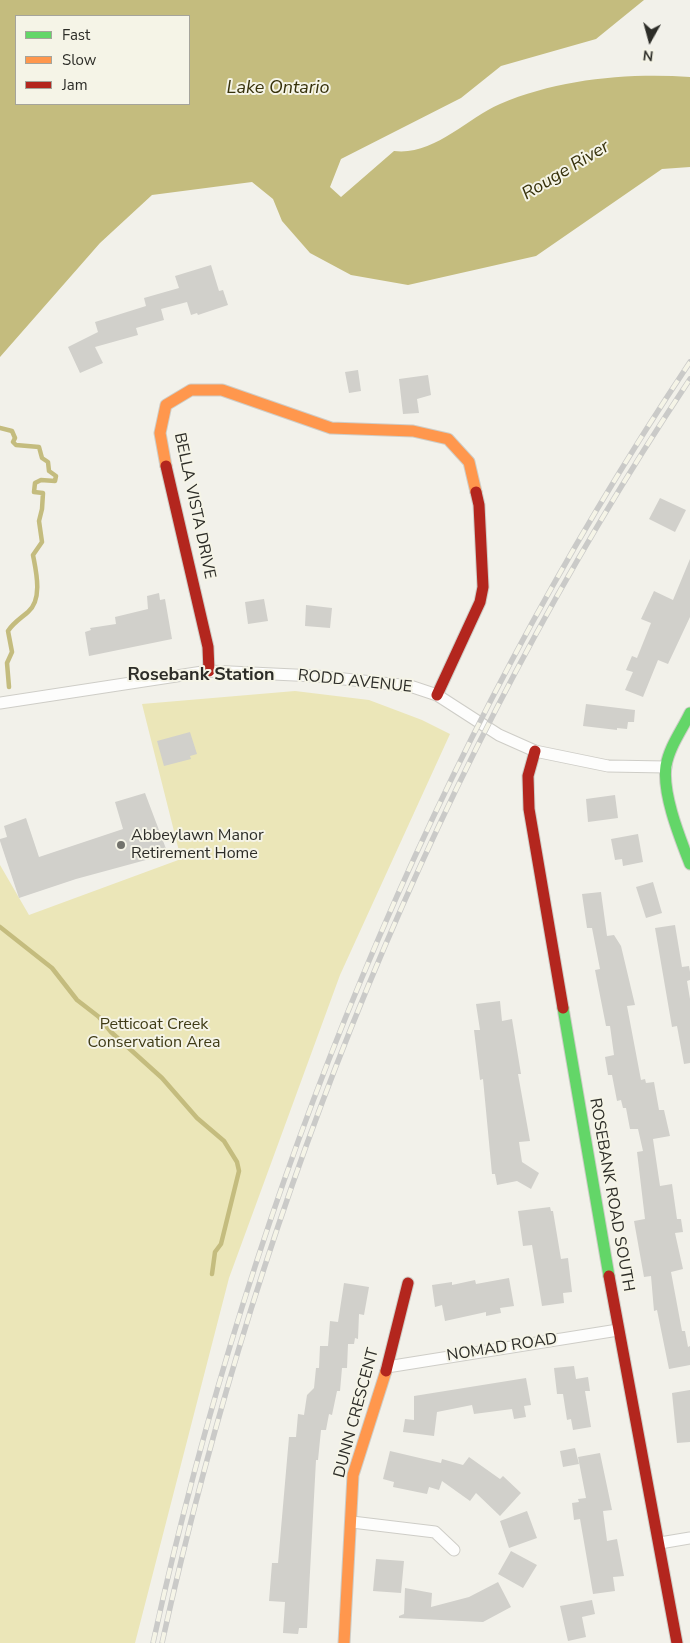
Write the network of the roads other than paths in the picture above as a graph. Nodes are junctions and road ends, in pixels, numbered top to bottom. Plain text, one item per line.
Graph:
1 (209, 671) junction
2 (437, 695) junction
3 (0, 703) edge
4 (690, 713) edge
5 (535, 751) junction
6 (666, 767) junction
7 (690, 864) edge
8 (408, 1283) dead end
9 (618, 1330) junction
10 (387, 1367) junction
11 (352, 1522) junction
12 (690, 1538) edge
13 (660, 1543) junction
14 (454, 1550) dead end
15 (344, 1643) edge
16 (677, 1643) edge

1 - 2 street, RODD AVENUE
1 - 2 street, BELLA VISTA DRIVE
1 - 3 street, RODD AVENUE
2 - 5 street, RODD AVENUE
4 - 6 street
5 - 6 street, RODD AVENUE
5 - 9 street, ROSEBANK ROAD SOUTH
6 - 7 street
8 - 10 street, DUNN CRESCENT
9 - 10 street, NOMAD ROAD
9 - 13 street, ROSEBANK ROAD SOUTH
10 - 11 street, DUNN CRESCENT
11 - 14 street
11 - 15 street, DUNN CRESCENT
12 - 13 street
13 - 16 street, ROSEBANK ROAD SOUTH

